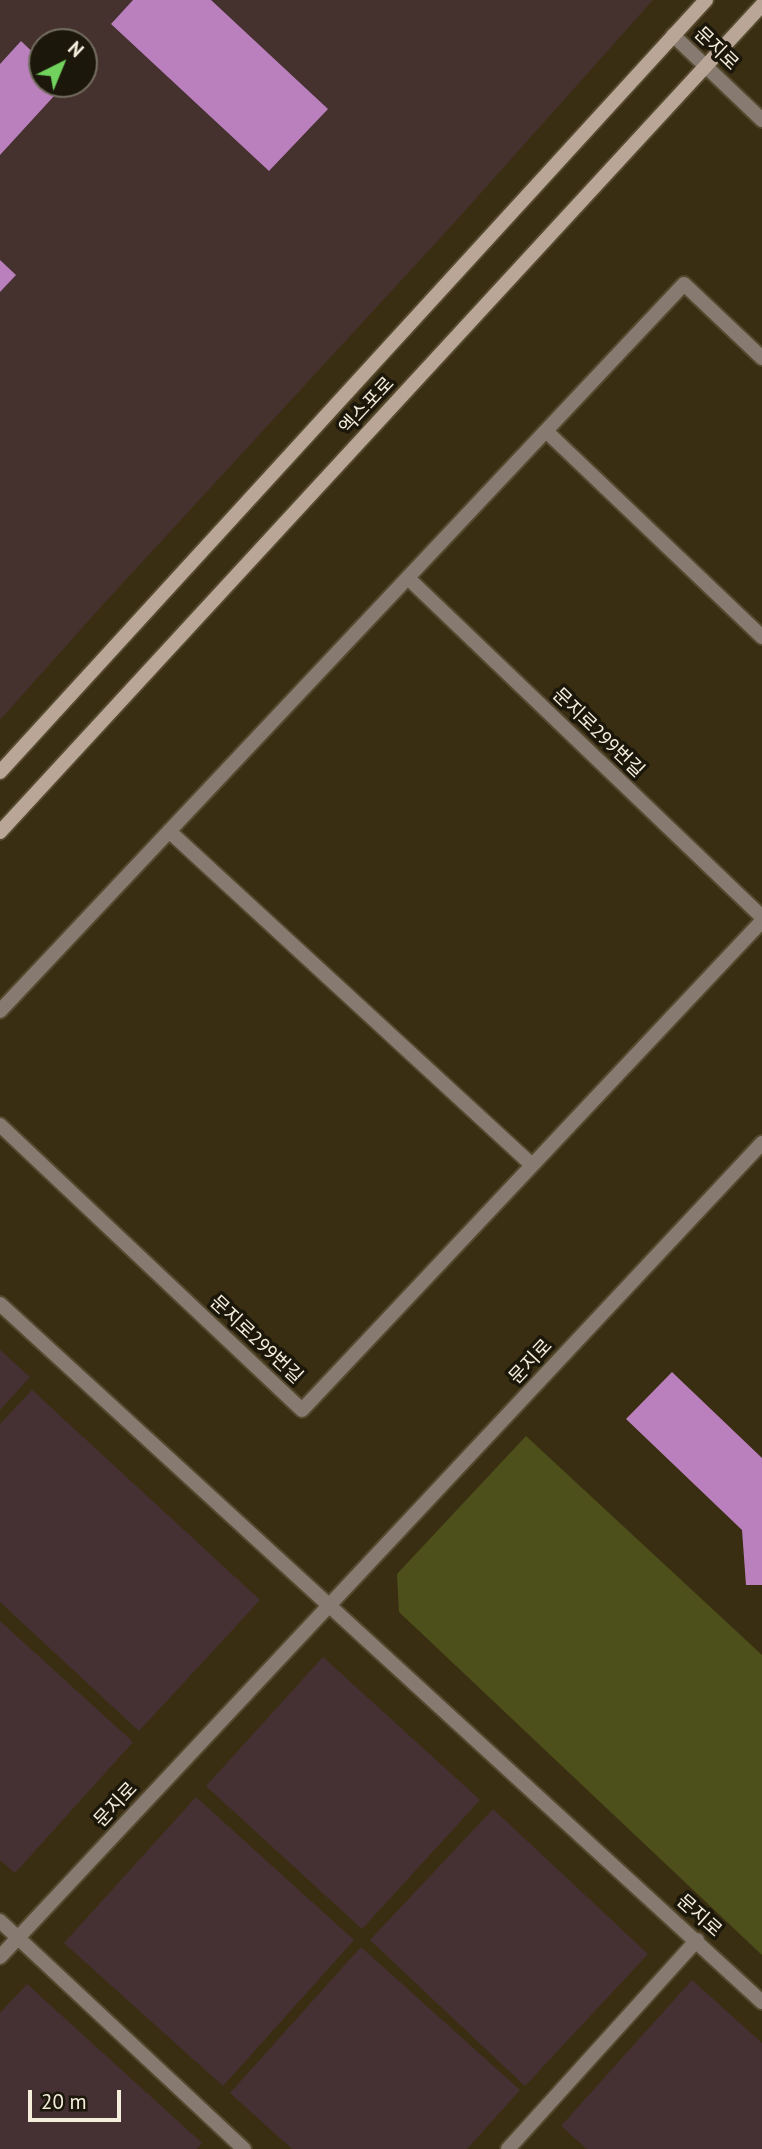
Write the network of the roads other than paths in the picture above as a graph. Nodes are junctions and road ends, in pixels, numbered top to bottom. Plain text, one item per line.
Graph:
1 (706, 0) edge
2 (762, 5) edge
3 (673, 36) junction
4 (706, 67) junction
5 (762, 120) edge
6 (762, 358) edge
7 (546, 431) junction
8 (408, 578) junction
9 (762, 637) edge
10 (0, 772) edge
11 (169, 831) junction
12 (0, 832) edge
13 (762, 919) edge
14 (0, 1011) edge
15 (0, 1125) edge
16 (762, 1143) edge
17 (533, 1164) junction
18 (0, 1304) edge
19 (329, 1606) junction
20 (0, 1921) edge
21 (18, 1938) junction
22 (697, 1940) junction
23 (0, 1957) edge
24 (762, 2002) edge
25 (244, 2149) edge
26 (508, 2149) edge

1 - 3 main road, 엑스포로
2 - 4 main road, 엑스포로
3 - 4 street, 문지로
3 - 10 main road, 엑스포로
4 - 5 street, 문지로
4 - 12 main road, 엑스포로
6 - 7 street
7 - 8 street
7 - 9 street
8 - 11 street
8 - 13 street, 문지로299번길
11 - 14 street
11 - 17 street
13 - 17 street, 문지로299번길
15 - 17 street, 문지로299번길
16 - 19 street, 문지로
18 - 19 street, 문지로
19 - 21 street, 문지로
19 - 22 street, 문지로
20 - 21 street
21 - 23 street, 문지로
21 - 25 street
22 - 24 street, 문지로
22 - 26 street

